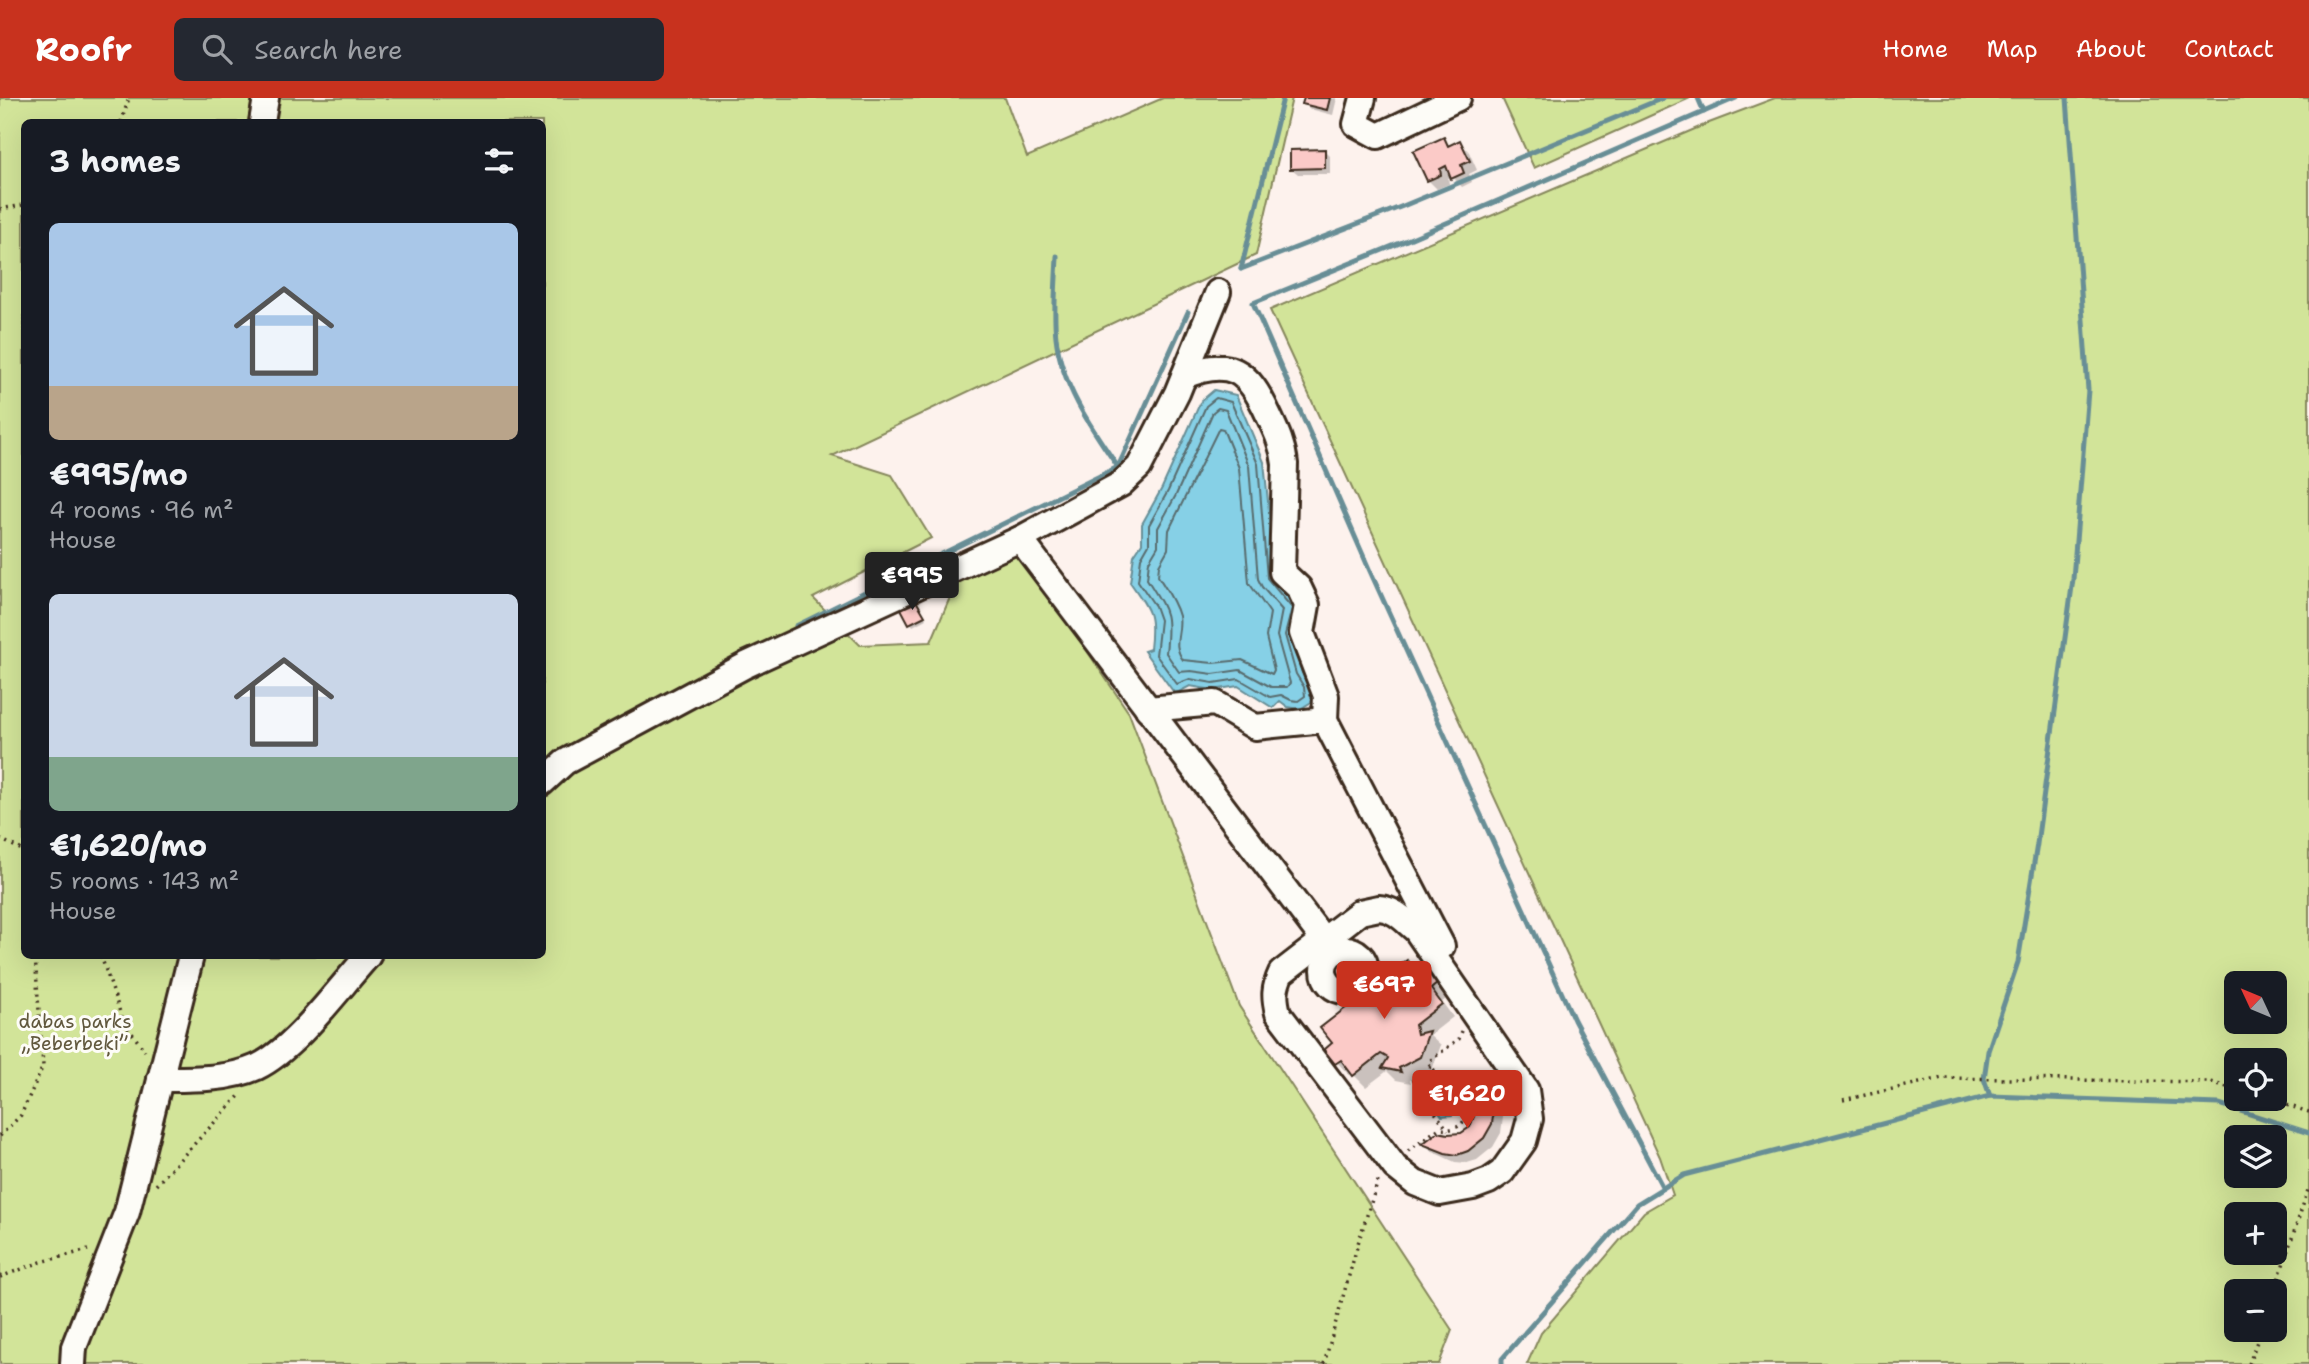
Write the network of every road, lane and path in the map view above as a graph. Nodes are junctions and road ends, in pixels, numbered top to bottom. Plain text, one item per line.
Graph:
1 (129, 98) edge
2 (266, 98) edge
3 (1363, 98) edge
4 (1458, 98) edge
5 (122, 119) edge
6 (262, 119) edge
7 (21, 206) edge
8 (0, 209) edge
9 (1218, 292) dead end
10 (1184, 376) junction
11 (1020, 539) junction
12 (1148, 709) junction
13 (1325, 720) junction
14 (546, 779) edge
15 (0, 839) edge
16 (21, 850) edge
17 (1328, 946) junction
18 (35, 959) edge
19 (102, 959) edge
20 (190, 959) edge
21 (365, 959) edge
22 (1436, 967) junction
23 (1460, 1004) junction
24 (1431, 1067) junction
25 (162, 1069) junction
26 (1514, 1071) junction
27 (239, 1081) junction
28 (2224, 1086) edge
29 (1843, 1100) dead end
30 (2287, 1105) edge
31 (2309, 1112) edge
32 (1467, 1115) junction
33 (1448, 1130) junction
34 (0, 1136) edge
35 (1394, 1165) junction
36 (168, 1175) dead end
37 (2309, 1188) edge
38 (114, 1244) junction
39 (0, 1276) edge
40 (2278, 1279) edge
41 (2257, 1342) edge
42 (74, 1364) edge
43 (1324, 1364) edge
44 (2249, 1364) edge

1 - 5 path
2 - 6 street
3 - 4 street
7 - 8 path
9 - 10 street
10 - 11 street
10 - 13 street
11 - 12 street
11 - 14 street
12 - 13 street
12 - 17 street
13 - 22 street
15 - 16 path
17 - 22 street
17 - 35 street
18 - 34 path
19 - 25 path
20 - 25 street
21 - 27 street
22 - 23 street
23 - 24 path
23 - 26 street
24 - 32 path
24 - 33 path
25 - 27 street
25 - 38 street
26 - 32 path
26 - 35 street
27 - 36 path
28 - 29 path
30 - 31 path
32 - 33 path
33 - 35 path
35 - 43 path
37 - 40 path
38 - 39 path
38 - 42 street
41 - 44 path

